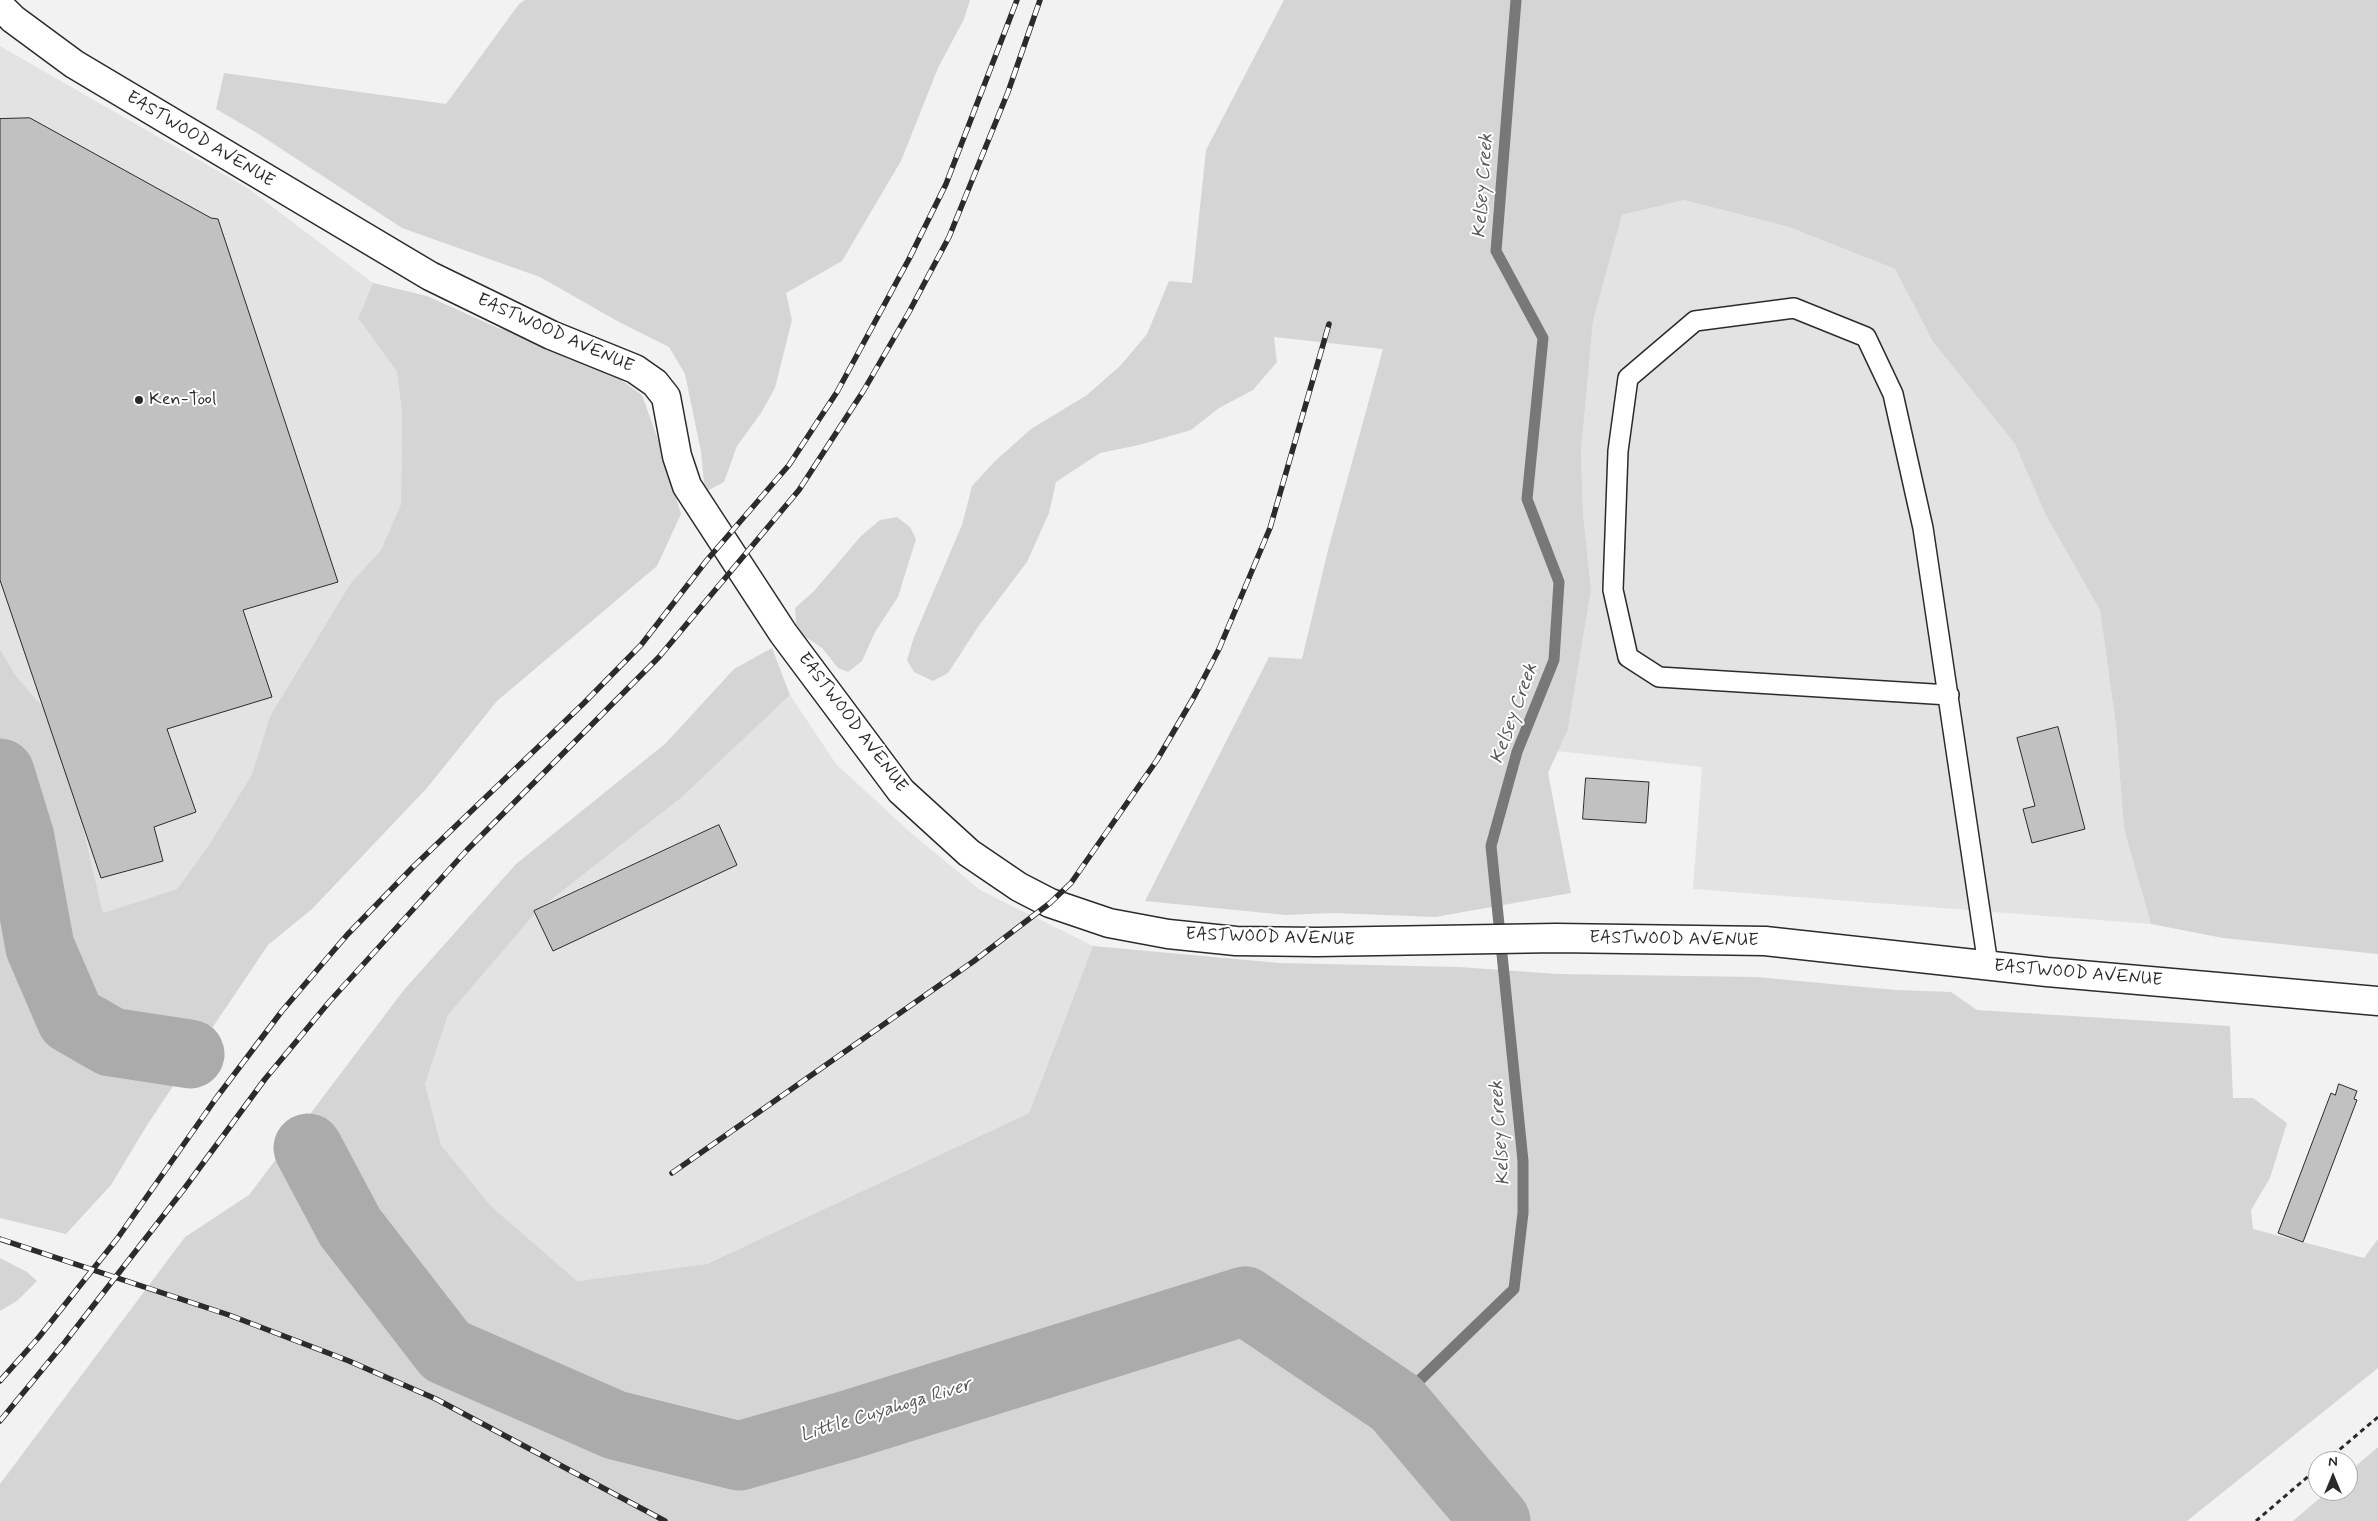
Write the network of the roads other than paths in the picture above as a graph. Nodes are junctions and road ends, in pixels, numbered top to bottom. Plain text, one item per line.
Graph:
1 (0, 6) edge
2 (1949, 696) junction
3 (1988, 966) junction
4 (2378, 1001) edge

1 - 3 street, EASTWOOD AVENUE
2 - 2 lane
2 - 3 lane
3 - 4 street, EASTWOOD AVENUE

